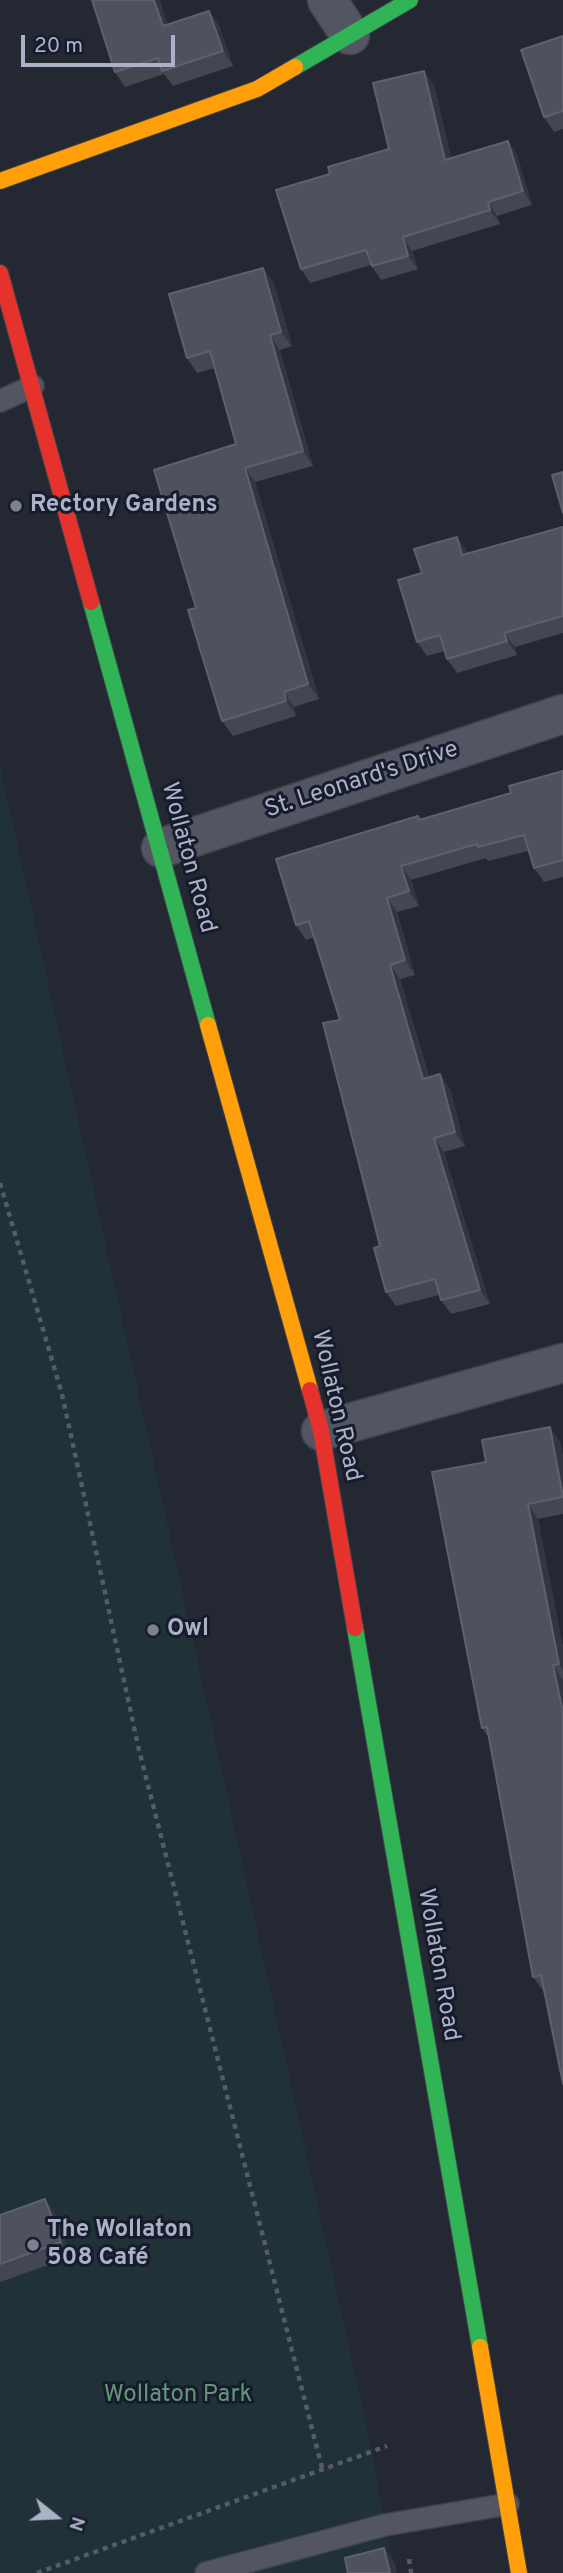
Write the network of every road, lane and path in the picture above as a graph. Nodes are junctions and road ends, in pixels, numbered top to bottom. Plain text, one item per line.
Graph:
1 (327, 0) edge
2 (410, 0) edge
3 (350, 35) junction
4 (0, 181) edge
5 (0, 273) edge
6 (33, 386) junction
7 (0, 401) edge
8 (563, 714) edge
9 (161, 848) junction
10 (0, 1183) edge
11 (563, 1363) edge
12 (321, 1431) junction
13 (387, 2446) dead end
14 (322, 2468) junction
15 (508, 2504) junction
16 (37, 2573) edge
17 (206, 2573) edge
18 (519, 2573) edge

1 - 3 street
2 - 3 street
3 - 4 street
5 - 6 street, Wollaton Road
6 - 7 lane
6 - 9 street, Wollaton Road
8 - 9 street, St. Leonard's Drive
9 - 12 street, Wollaton Road
10 - 14 path
11 - 12 street
12 - 15 street, Wollaton Road
13 - 14 path
14 - 16 path
15 - 17 lane
15 - 18 street, Wollaton Road

